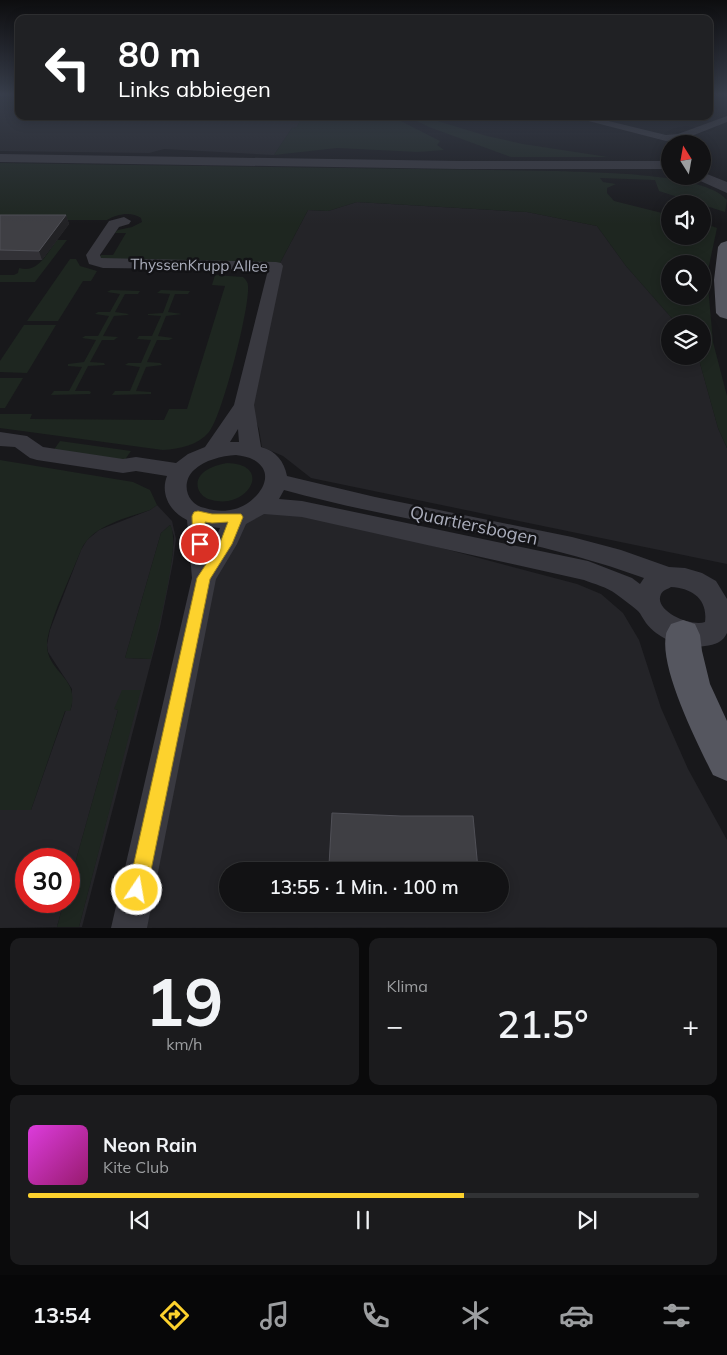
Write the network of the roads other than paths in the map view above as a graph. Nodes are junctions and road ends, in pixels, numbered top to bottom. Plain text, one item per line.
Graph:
1 (663, 137) edge
2 (678, 137) edge
3 (0, 158) edge
4 (661, 165) edge
5 (640, 166) junction
6 (661, 169) edge
7 (711, 176) edge
8 (727, 179) edge
9 (711, 180) edge
10 (727, 188) edge
11 (124, 221) dead end
12 (727, 247) edge
13 (727, 314) edge
14 (244, 406) junction
15 (0, 439) edge
16 (251, 450) junction
17 (213, 451) junction
18 (181, 471) junction
19 (277, 481) junction
20 (261, 506) junction
21 (198, 516) junction
22 (237, 517) junction
23 (668, 577) junction
24 (204, 578) junction
25 (727, 582) edge
26 (702, 585) junction
27 (648, 604) junction
28 (725, 620) edge
29 (684, 635) junction
30 (727, 761) edge
31 (129, 928) edge

1 - 2 street
3 - 5 street
4 - 5 street
5 - 6 street
7 - 8 street
9 - 10 street
11 - 14 street, ThyssenKrupp Allee
12 - 13 main road
14 - 16 street, ThyssenKrupp Allee
14 - 17 street, ThyssenKrupp Allee
15 - 18 street
16 - 17 street
16 - 19 street
17 - 18 street
18 - 21 street
19 - 20 street
19 - 23 street, Quartiersbogen
20 - 22 street
20 - 27 street, Quartiersbogen
21 - 22 street
21 - 24 street
22 - 24 street
23 - 26 street
23 - 27 street
24 - 31 street
25 - 26 street
26 - 28 street
27 - 29 street
28 - 29 street
29 - 30 main road

